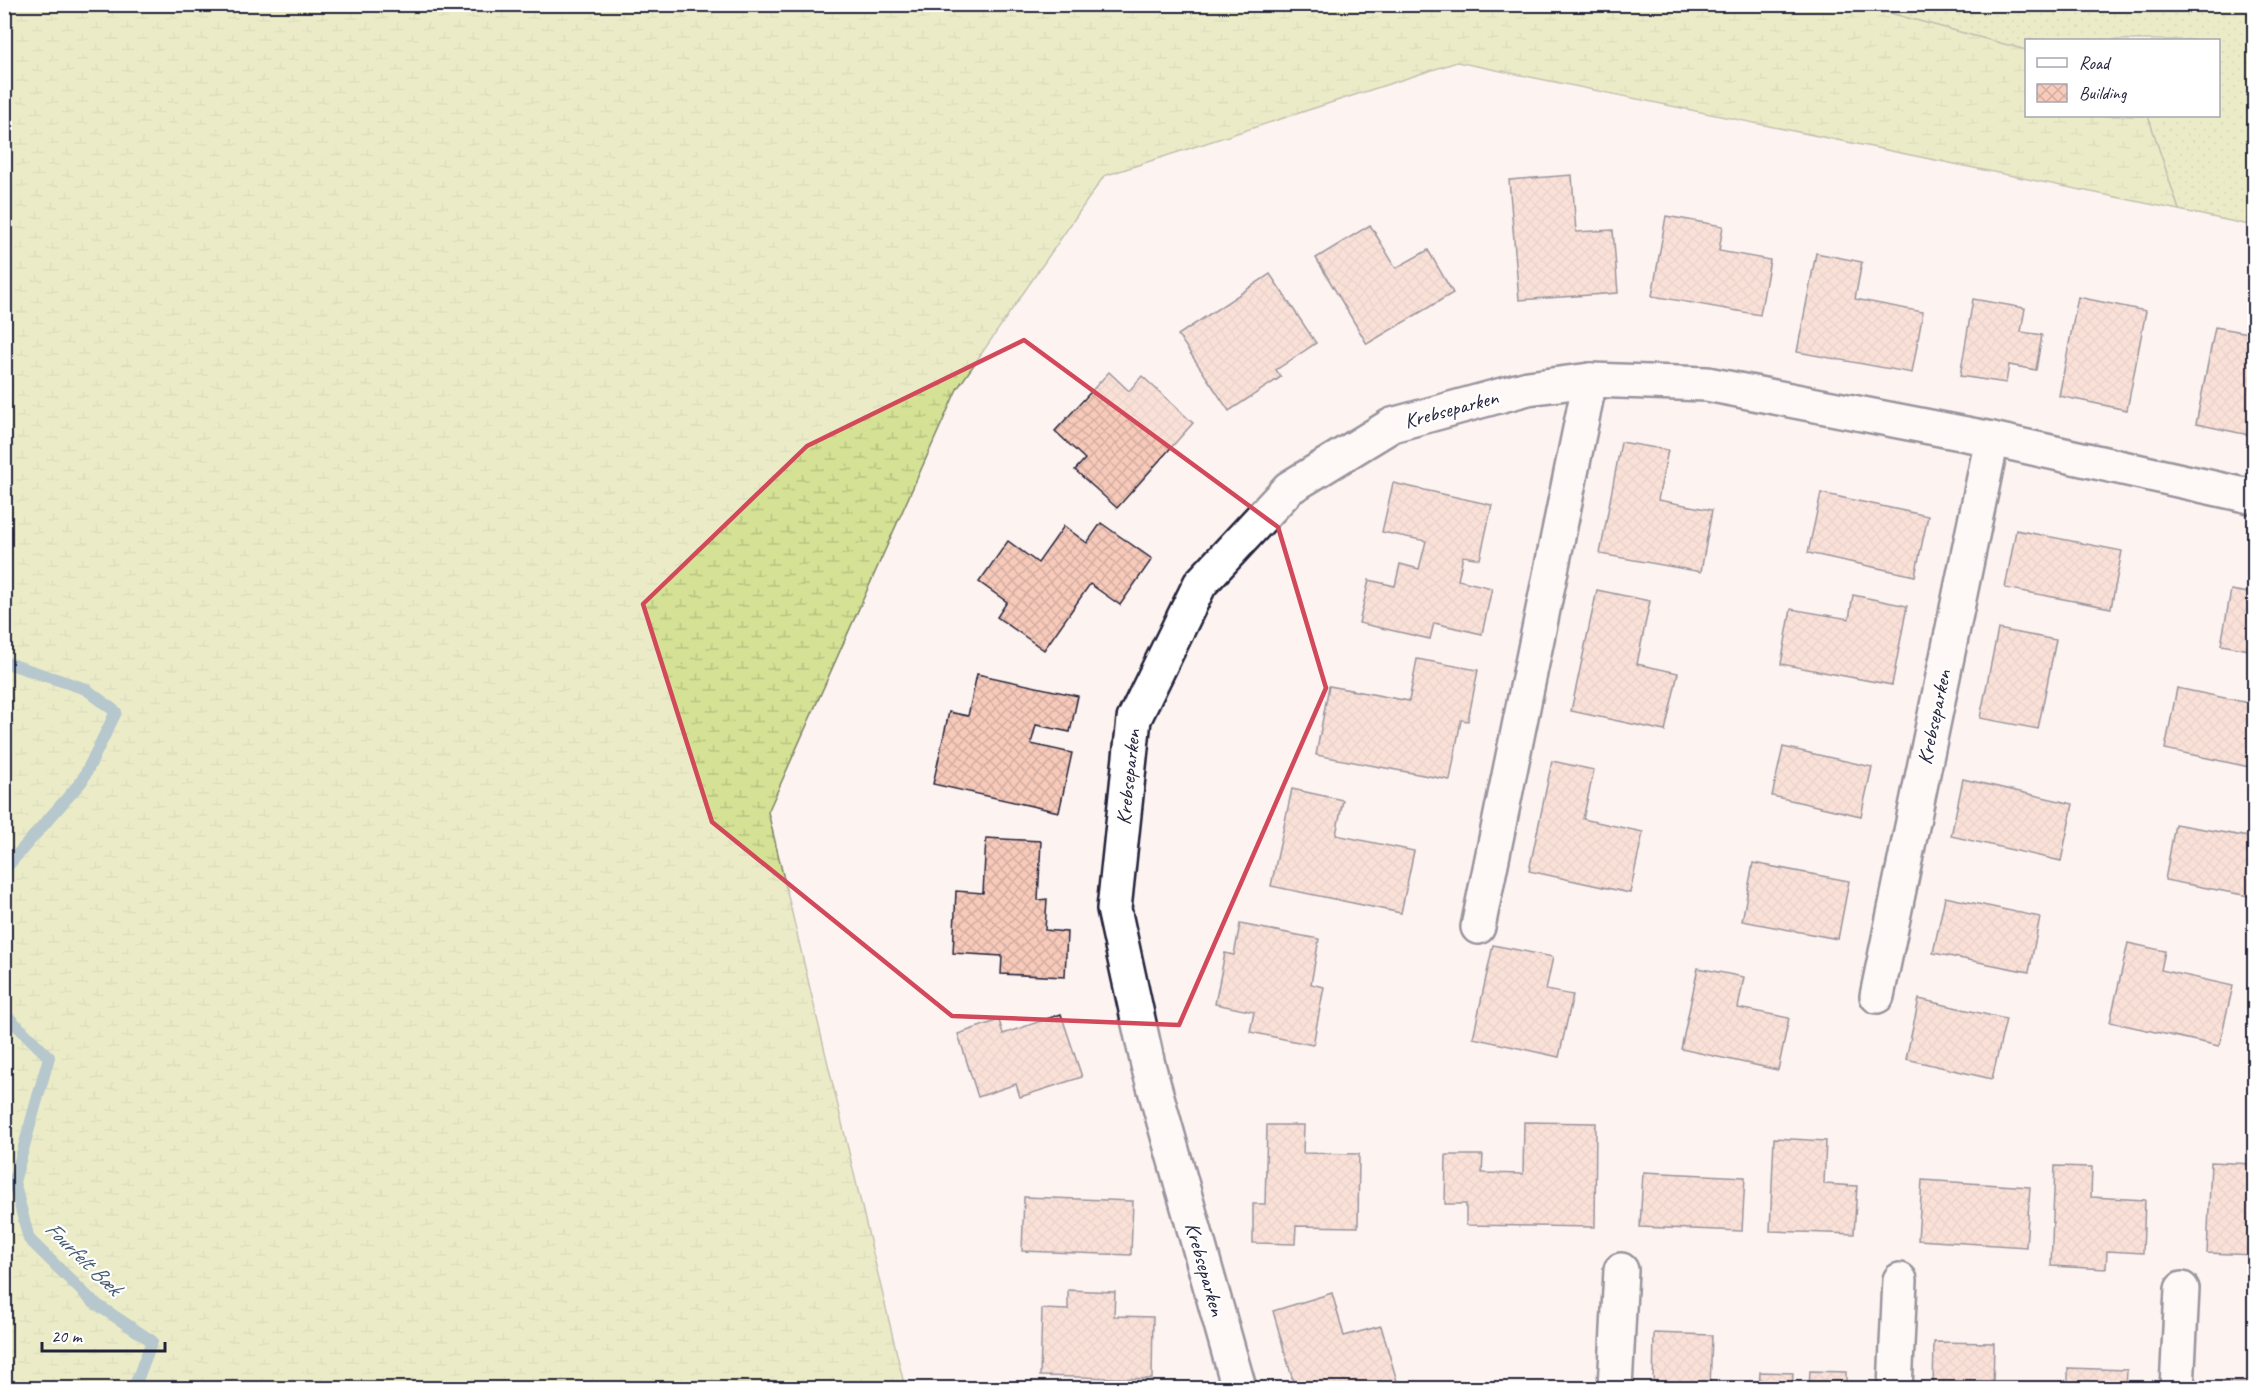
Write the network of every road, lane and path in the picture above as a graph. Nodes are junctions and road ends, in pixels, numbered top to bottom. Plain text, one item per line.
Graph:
1 (1590, 380) junction
2 (1992, 438) junction
3 (2254, 497) edge
4 (1478, 927) dead end
5 (1877, 996) dead end
6 (1621, 1270) dead end
7 (1900, 1281) dead end
8 (2182, 1289) dead end
9 (1239, 1389) edge
10 (1615, 1389) edge
11 (1895, 1389) edge
12 (2177, 1389) edge

1 - 2 street, Krebseparken
1 - 4 street
1 - 9 street, Krebseparken
2 - 3 street, Krebseparken
2 - 5 street, Krebseparken
6 - 10 street
7 - 11 street
8 - 12 street

